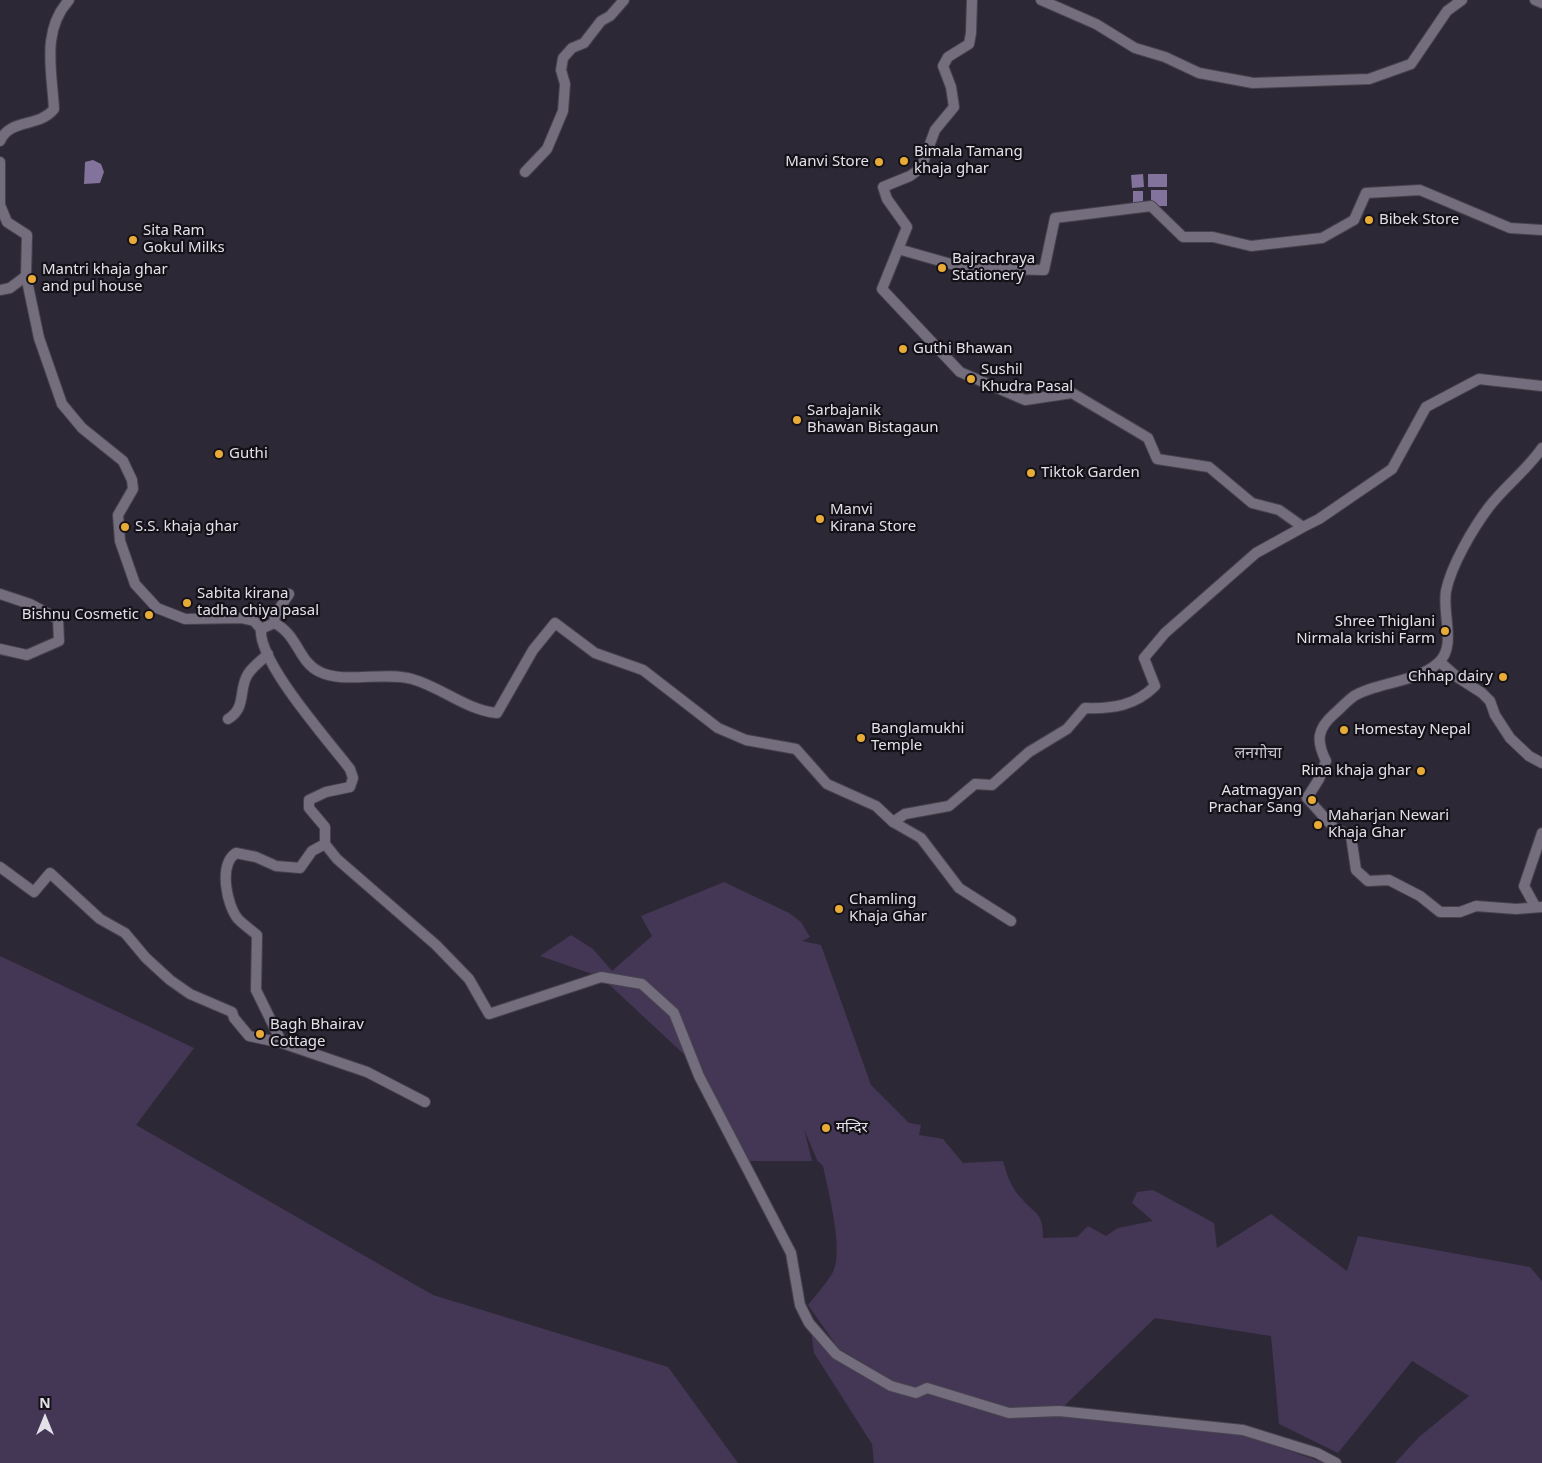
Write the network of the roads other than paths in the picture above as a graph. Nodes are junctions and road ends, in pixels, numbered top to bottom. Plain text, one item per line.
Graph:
1 (69, 0) edge
2 (624, 0) edge
3 (972, 0) edge
4 (1041, 0) edge
5 (1462, 0) edge
6 (1535, 0) edge
7 (1542, 3) edge
8 (0, 141) edge
9 (0, 162) edge
10 (525, 172) dead end
11 (1542, 230) edge
12 (898, 248) junction
13 (26, 276) junction
14 (0, 290) edge
15 (1542, 386) edge
16 (1542, 448) edge
17 (1303, 527) junction
18 (0, 594) edge
19 (289, 594) dead end
20 (274, 623) junction
21 (261, 629) junction
22 (0, 649) edge
23 (268, 654) junction
24 (1440, 662) junction
25 (228, 719) dead end
26 (1542, 763) edge
27 (893, 822) junction
28 (1542, 833) edge
29 (325, 844) junction
30 (0, 867) edge
31 (1538, 907) edge
32 (1010, 921) dead end
33 (282, 1043) junction
34 (425, 1102) dead end
35 (1336, 1463) edge

1 - 8 street
2 - 10 street
3 - 12 street
4 - 5 street
6 - 7 street
9 - 13 street
11 - 12 street
12 - 17 street
13 - 14 street
13 - 21 street
15 - 17 street
16 - 24 street
17 - 27 street
18 - 22 street
19 - 20 street
20 - 21 street
20 - 27 street
21 - 23 street
23 - 25 street
23 - 29 street
24 - 26 street
24 - 31 street
27 - 32 street
28 - 31 street
29 - 33 street
29 - 35 street
30 - 33 street
33 - 34 street

